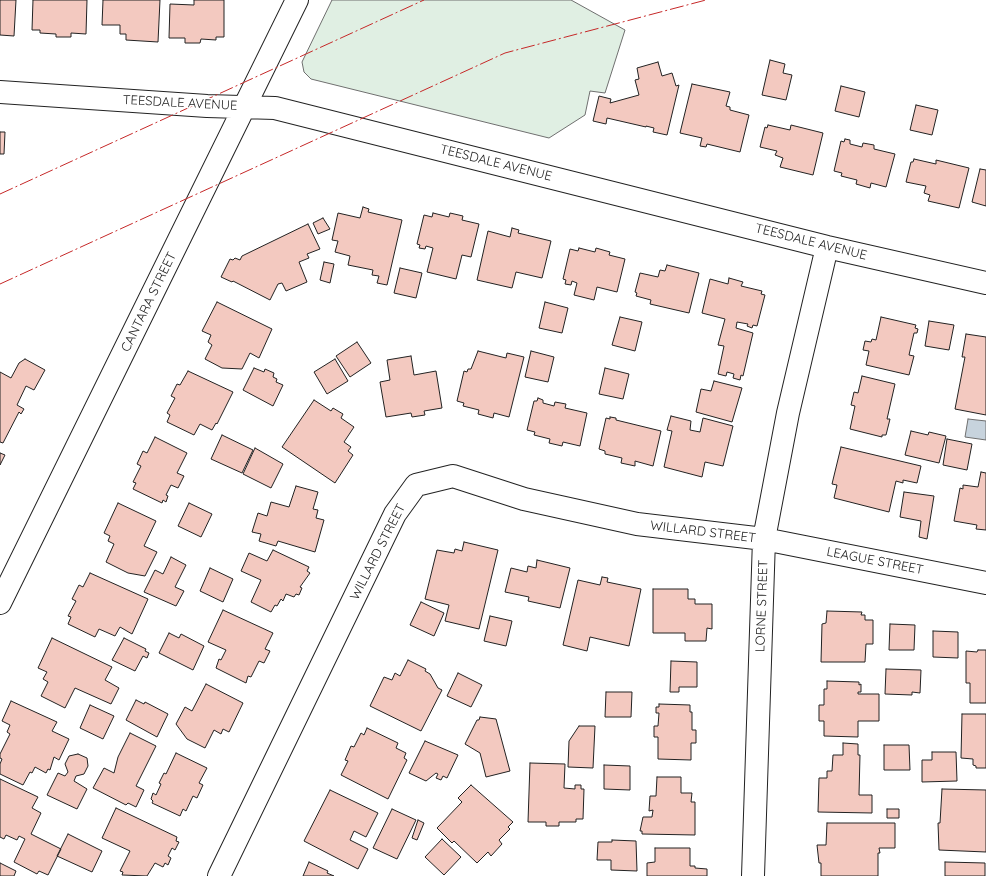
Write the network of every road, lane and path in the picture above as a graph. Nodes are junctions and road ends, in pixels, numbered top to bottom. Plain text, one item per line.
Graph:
1 (298, 0) edge
2 (0, 92) edge
3 (246, 106) junction
4 (827, 247) junction
5 (986, 283) edge
6 (764, 539) junction
7 (986, 583) edge
8 (0, 603) edge
9 (219, 876) edge
10 (753, 876) edge

1 - 3 street, CANTARA STREET
2 - 3 street, TEESDALE AVENUE
3 - 4 street, TEESDALE AVENUE
3 - 8 street, CANTARA STREET
4 - 5 street, TEESDALE AVENUE
4 - 6 street, LORNE STREET
6 - 7 street, LEAGUE STREET
6 - 9 street, WILLARD STREET
6 - 10 street, LORNE STREET

